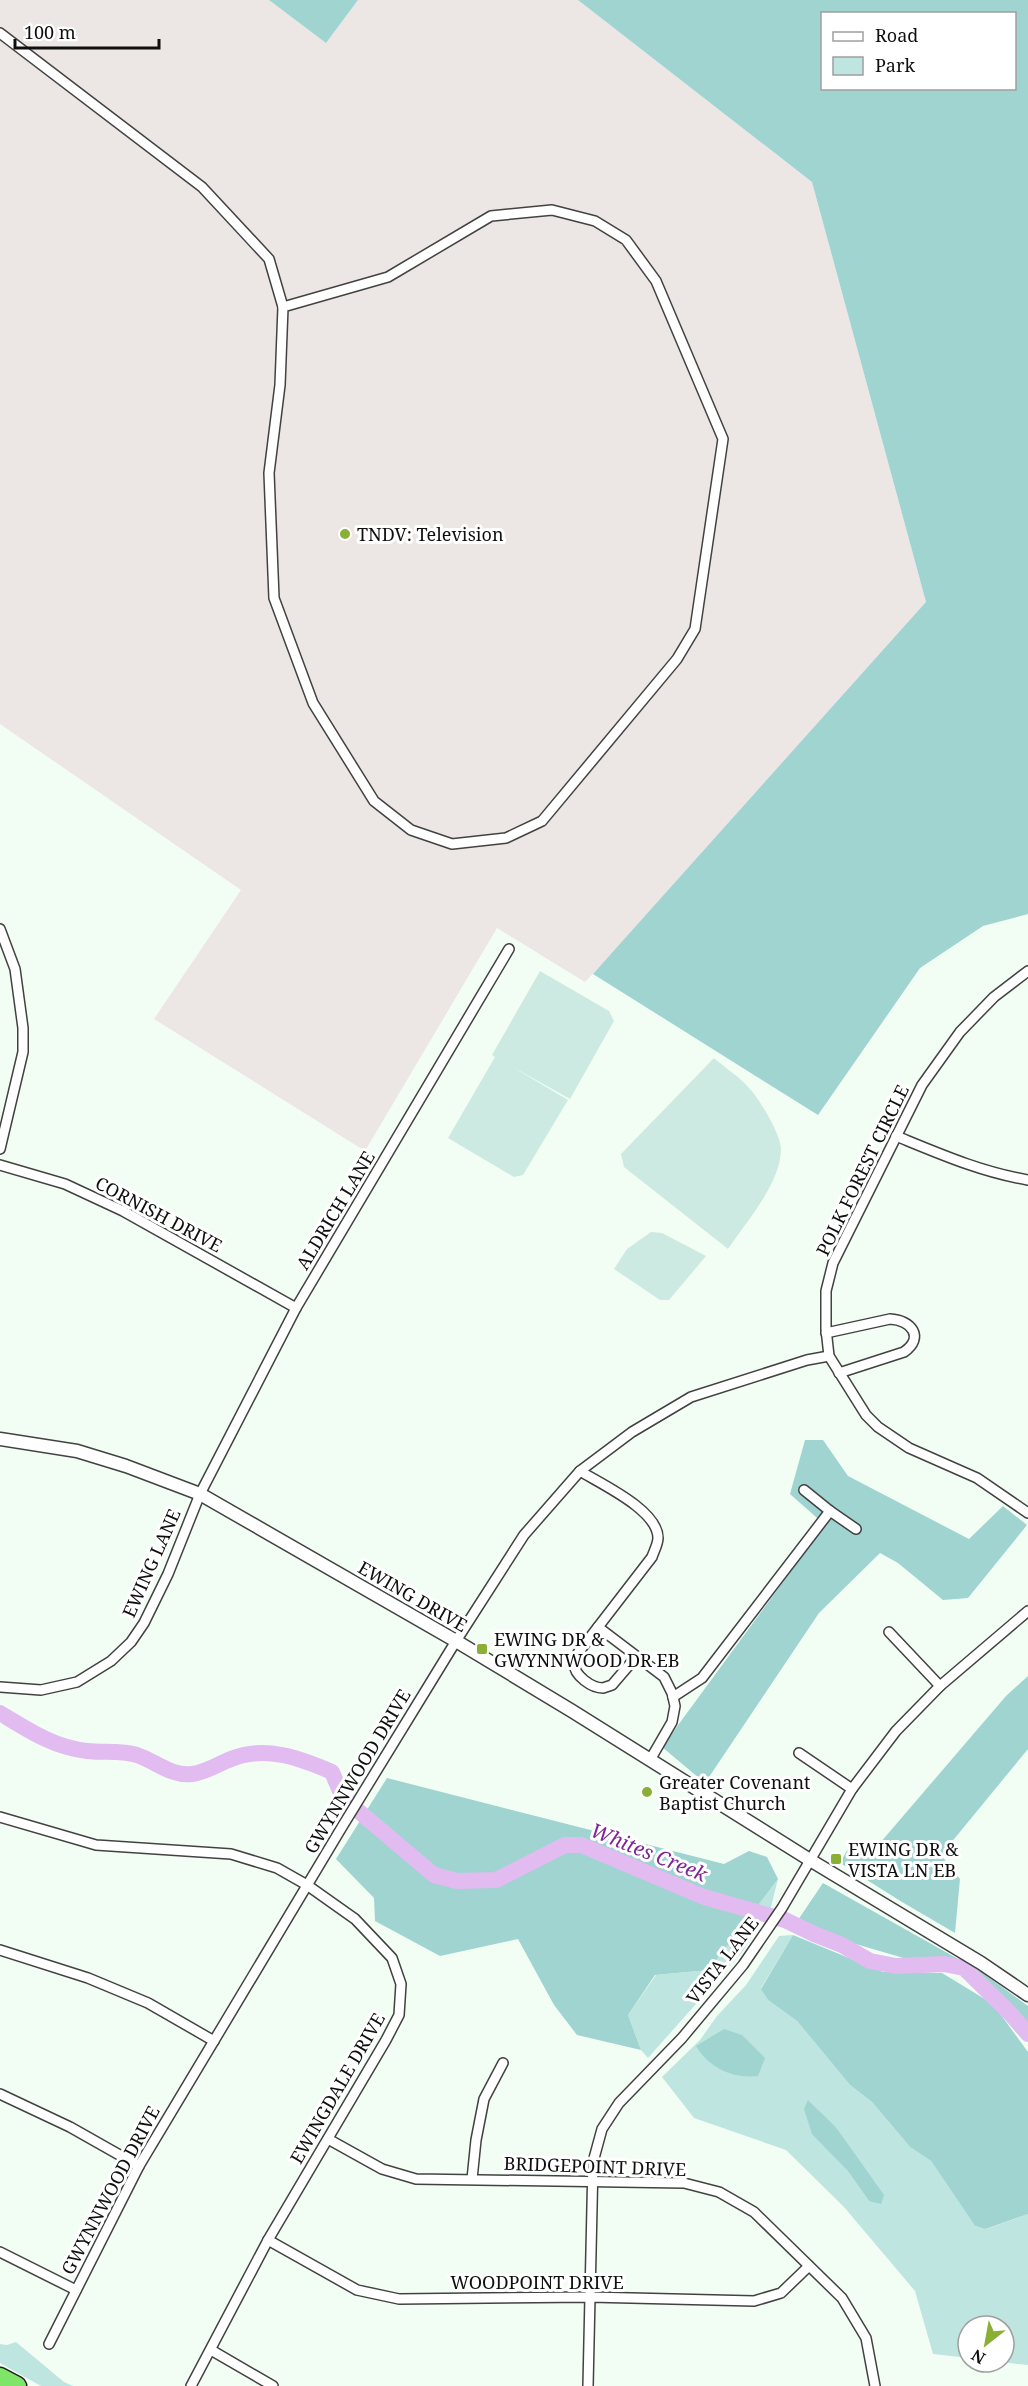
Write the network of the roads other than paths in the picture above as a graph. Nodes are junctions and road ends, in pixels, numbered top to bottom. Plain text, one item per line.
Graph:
1 (0, 33) edge
2 (283, 308) junction
3 (0, 929) edge
4 (509, 949) dead end
5 (1028, 971) edge
6 (896, 1136) junction
7 (0, 1149) edge
8 (0, 1165) edge
9 (1028, 1180) edge
10 (296, 1308) junction
11 (826, 1333) junction
12 (829, 1356) junction
13 (839, 1373) junction
14 (0, 1439) edge
15 (580, 1471) junction
16 (804, 1490) dead end
17 (200, 1494) junction
18 (830, 1511) junction
19 (1028, 1513) edge
20 (856, 1529) dead end
21 (1028, 1611) edge
22 (598, 1627) junction
23 (889, 1632) dead end
24 (456, 1641) junction
25 (636, 1657) junction
26 (940, 1686) junction
27 (0, 1687) edge
28 (673, 1697) junction
29 (799, 1754) dead end
30 (650, 1760) junction
31 (852, 1789) junction
32 (0, 1817) edge
33 (810, 1860) junction
34 (307, 1885) junction
35 (0, 1950) edge
36 (1028, 1995) edge
37 (213, 2041) junction
38 (503, 2063) dead end
39 (0, 2094) edge
40 (328, 2139) junction
41 (139, 2166) junction
42 (472, 2179) junction
43 (592, 2180) junction
44 (268, 2240) junction
45 (0, 2252) edge
46 (809, 2266) junction
47 (76, 2290) junction
48 (590, 2298) junction
49 (49, 2344) dead end
50 (211, 2350) junction
51 (0, 2377) edge
52 (17, 2386) edge
53 (191, 2386) edge
54 (273, 2386) edge
55 (588, 2386) edge
56 (875, 2386) edge

1 - 2 street
2 - 2 street
3 - 7 street
4 - 10 street, ALDRICH LANE
5 - 6 street, POLK FOREST CIRCLE
6 - 9 street
6 - 11 street, POLK FOREST CIRCLE
8 - 10 street, CORNISH DRIVE
10 - 17 street, ALDRICH LANE
11 - 12 street, POLK FOREST CIRCLE
11 - 13 street
12 - 13 street, POLK FOREST CIRCLE
12 - 15 street, GWYNNWOOD DRIVE
13 - 19 street, POLK FOREST CIRCLE
14 - 17 street, EWING DRIVE
15 - 22 street
15 - 24 street, GWYNNWOOD DRIVE
16 - 18 street
17 - 24 street, EWING DRIVE
17 - 27 street, EWING LANE
18 - 20 street
18 - 28 street
21 - 26 street, VISTA LANE
22 - 25 street
22 - 25 street
23 - 26 street
24 - 30 street, EWING DRIVE
24 - 34 street, GWYNNWOOD DRIVE
25 - 28 street
26 - 31 street, VISTA LANE
28 - 30 street
29 - 31 street
30 - 33 street, EWING DRIVE
31 - 33 street, VISTA LANE
32 - 34 street, EWINGDALE DRIVE
33 - 36 street, EWING DRIVE
33 - 43 street, VISTA LANE
34 - 37 street, GWYNNWOOD DRIVE
34 - 40 street, EWINGDALE DRIVE
35 - 37 street
37 - 41 street, GWYNNWOOD DRIVE
38 - 42 street
39 - 41 street
40 - 42 street, BRIDGEPOINT DRIVE
40 - 44 street, EWINGDALE DRIVE
41 - 47 street, GWYNNWOOD DRIVE
42 - 43 street, BRIDGEPOINT DRIVE
43 - 46 street, BRIDGEPOINT DRIVE
43 - 48 street, VISTA LANE
44 - 48 street, WOODPOINT DRIVE
44 - 50 street, EWINGDALE DRIVE
45 - 47 street
46 - 48 street, WOODPOINT DRIVE
46 - 56 street, BRIDGEPOINT DRIVE
47 - 49 street, GWYNNWOOD DRIVE
48 - 55 street, VISTA LANE
50 - 53 street, EWINGDALE DRIVE
50 - 54 street
51 - 52 highway

